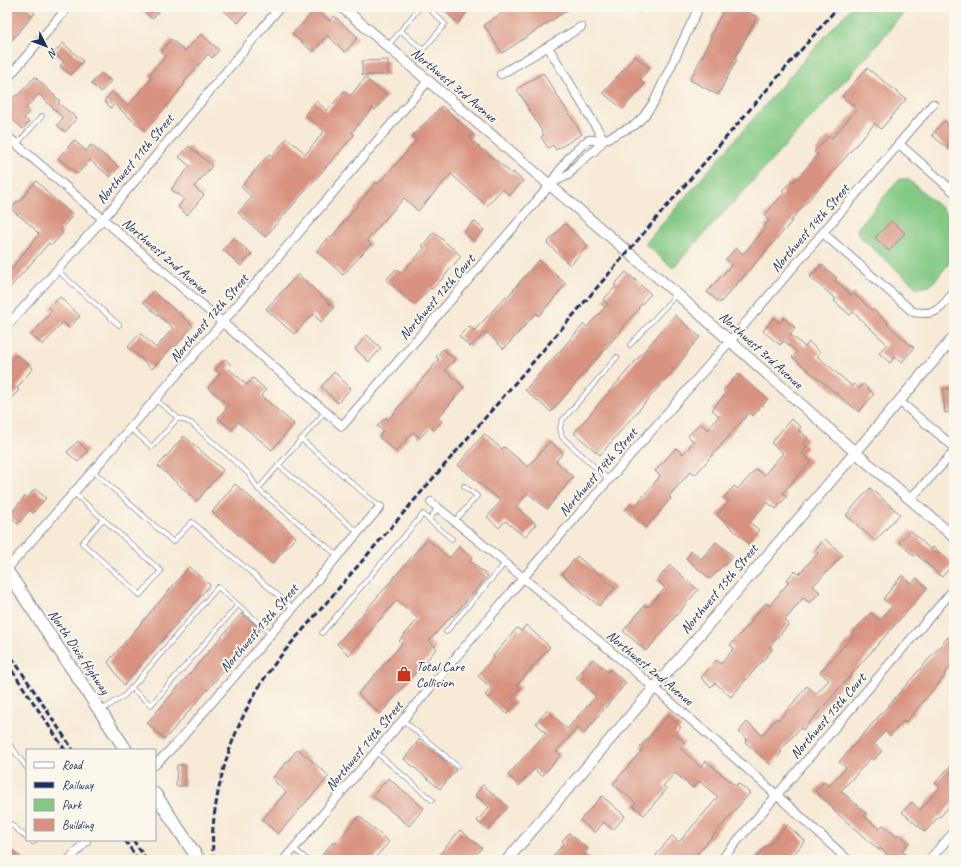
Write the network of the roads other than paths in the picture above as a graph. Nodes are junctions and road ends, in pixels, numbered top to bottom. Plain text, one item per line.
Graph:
1 (68, 7) edge
2 (280, 7) edge
3 (342, 7) edge
4 (699, 7) edge
5 (581, 27) dead end
6 (401, 31) junction
7 (388, 47) junction
8 (548, 47) junction
9 (501, 74) dead end
10 (7, 79) edge
11 (428, 81) junction
12 (933, 104) dead end
13 (42, 116) dead end
14 (7, 136) edge
15 (604, 140) junction
16 (899, 144) junction
17 (17, 145) junction
18 (550, 184) junction
19 (954, 192) edge
20 (103, 219) junction
21 (823, 233) junction
22 (57, 270) junction
23 (954, 292) edge
24 (677, 294) junction
25 (222, 323) junction
26 (119, 325) dead end
27 (7, 326) edge
28 (954, 337) edge
29 (730, 341) junction
30 (630, 344) dead end
31 (617, 357) dead end
32 (155, 399) junction
33 (899, 401) junction
34 (325, 412) junction
35 (178, 418) junction
36 (342, 426) joint
37 (130, 428) junction
38 (301, 440) junction
39 (954, 447) edge
40 (855, 452) junction
41 (954, 452) edge
42 (278, 465) junction
43 (92, 471) junction
44 (609, 480) junction
45 (464, 486) dead end
46 (258, 489) junction
47 (73, 493) junction
48 (910, 498) junction
49 (431, 502) dead end
50 (380, 507) joint
51 (438, 508) junction
52 (103, 519) junction
53 (429, 520) junction
54 (454, 522) junction
55 (358, 532) junction
56 (954, 537) edge
57 (452, 539) dead end
58 (338, 556) junction
59 (505, 563) junction
60 (7, 570) edge
61 (523, 578) junction
62 (954, 589) edge
63 (238, 605) junction
64 (293, 608) junction
65 (446, 632) dead end
66 (322, 633) dead end
67 (271, 634) junction
68 (654, 687) junction
69 (131, 688) junction
70 (100, 711) junction
71 (403, 720) junction
72 (7, 742) edge
73 (125, 749) edge
74 (376, 752) junction
75 (156, 764) edge
76 (457, 766) dead end
77 (26, 767) edge
78 (778, 795) junction
79 (156, 796) edge
80 (432, 800) dead end
81 (7, 821) edge
82 (954, 832) edge
83 (26, 837) edge
84 (85, 841) edge
85 (294, 849) junction
86 (69, 860) edge
87 (199, 860) edge
88 (284, 860) edge
89 (308, 860) edge
90 (507, 860) edge
91 (722, 860) edge
92 (848, 860) edge
93 (930, 860) edge

1 - 10 street
2 - 20 street, Northwest 11th Street
3 - 7 street, Northwest 3rd Avenue
4 - 15 street
5 - 8 street
6 - 6 lane
6 - 7 lane
7 - 11 street, Northwest 3rd Avenue
8 - 9 street
8 - 15 street
11 - 18 street, Northwest 3rd Avenue
11 - 25 street, Northwest 12th Street
12 - 16 street, Northwest 14th Street
13 - 17 lane
14 - 17 street, Northwest 2nd Avenue
15 - 18 street
15 - 18 street
16 - 19 street
16 - 21 street, Northwest 14th Street
17 - 20 street, Northwest 2nd Avenue
18 - 24 street, Northwest 3rd Avenue
18 - 36 street, Northwest 12th Court
20 - 22 street, Northwest 11th Street
20 - 25 street, Northwest 2nd Avenue
21 - 23 street
21 - 29 street, Northwest 14th Street
22 - 26 lane
22 - 27 street, Northwest 11th Street
24 - 29 street, Northwest 3rd Avenue
24 - 30 lane
25 - 32 street, Northwest 12th Street
25 - 34 street, Northwest 2nd Avenue
28 - 33 street, Northwest 15th Street
29 - 40 street, Northwest 3rd Avenue
29 - 44 street, Northwest 14th Street
31 - 44 lane
32 - 35 lane
32 - 37 street, Northwest 12th Street
33 - 39 street
33 - 40 street, Northwest 15th Street
34 - 36 street, Northwest 2nd Avenue
34 - 38 lane
35 - 37 lane
35 - 46 lane
37 - 43 street, Northwest 12th Street
38 - 42 lane
38 - 50 lane
40 - 48 street, Northwest 3rd Avenue
40 - 68 street, Northwest 15th Street
41 - 48 street
42 - 46 lane
42 - 55 lane
43 - 47 street, Northwest 12th Street
43 - 64 lane
44 - 61 street, Northwest 14th Street
45 - 54 lane
46 - 58 lane
47 - 52 lane
47 - 60 street, Northwest 12th Street
48 - 56 street, Northwest 3rd Avenue
49 - 51 street, Northwest 2nd Avenue
50 - 55 street, Northwest 13th Street
51 - 53 lane
51 - 54 street, Northwest 2nd Avenue
52 - 52 lane
53 - 57 lane
53 - 66 lane
54 - 59 street, Northwest 2nd Avenue
55 - 58 street, Northwest 13th Street
58 - 64 street, Northwest 13th Street
59 - 61 street, Northwest 2nd Avenue
59 - 65 lane
60 - 70 main road, North Dixie Highway
61 - 68 street, Northwest 2nd Avenue
61 - 71 street, Northwest 14th Street
62 - 78 street, Northwest 15th Court
63 - 67 lane
63 - 69 lane
63 - 69 lane
64 - 67 street, Northwest 13th Street
67 - 75 street, Northwest 13th Street
68 - 78 street, Northwest 2nd Avenue
68 - 90 street, Northwest 15th Street
69 - 70 lane
70 - 73 main road, North Dixie Highway
71 - 74 street, Northwest 14th Street
71 - 76 lane
72 - 77 lane
74 - 80 lane
74 - 85 street, Northwest 14th Street
78 - 91 street, Northwest 15th Court
78 - 92 street, Northwest 2nd Avenue
79 - 87 main road
81 - 83 lane
82 - 93 street
84 - 86 street
85 - 88 street, Northwest 14th Street
85 - 89 lane

